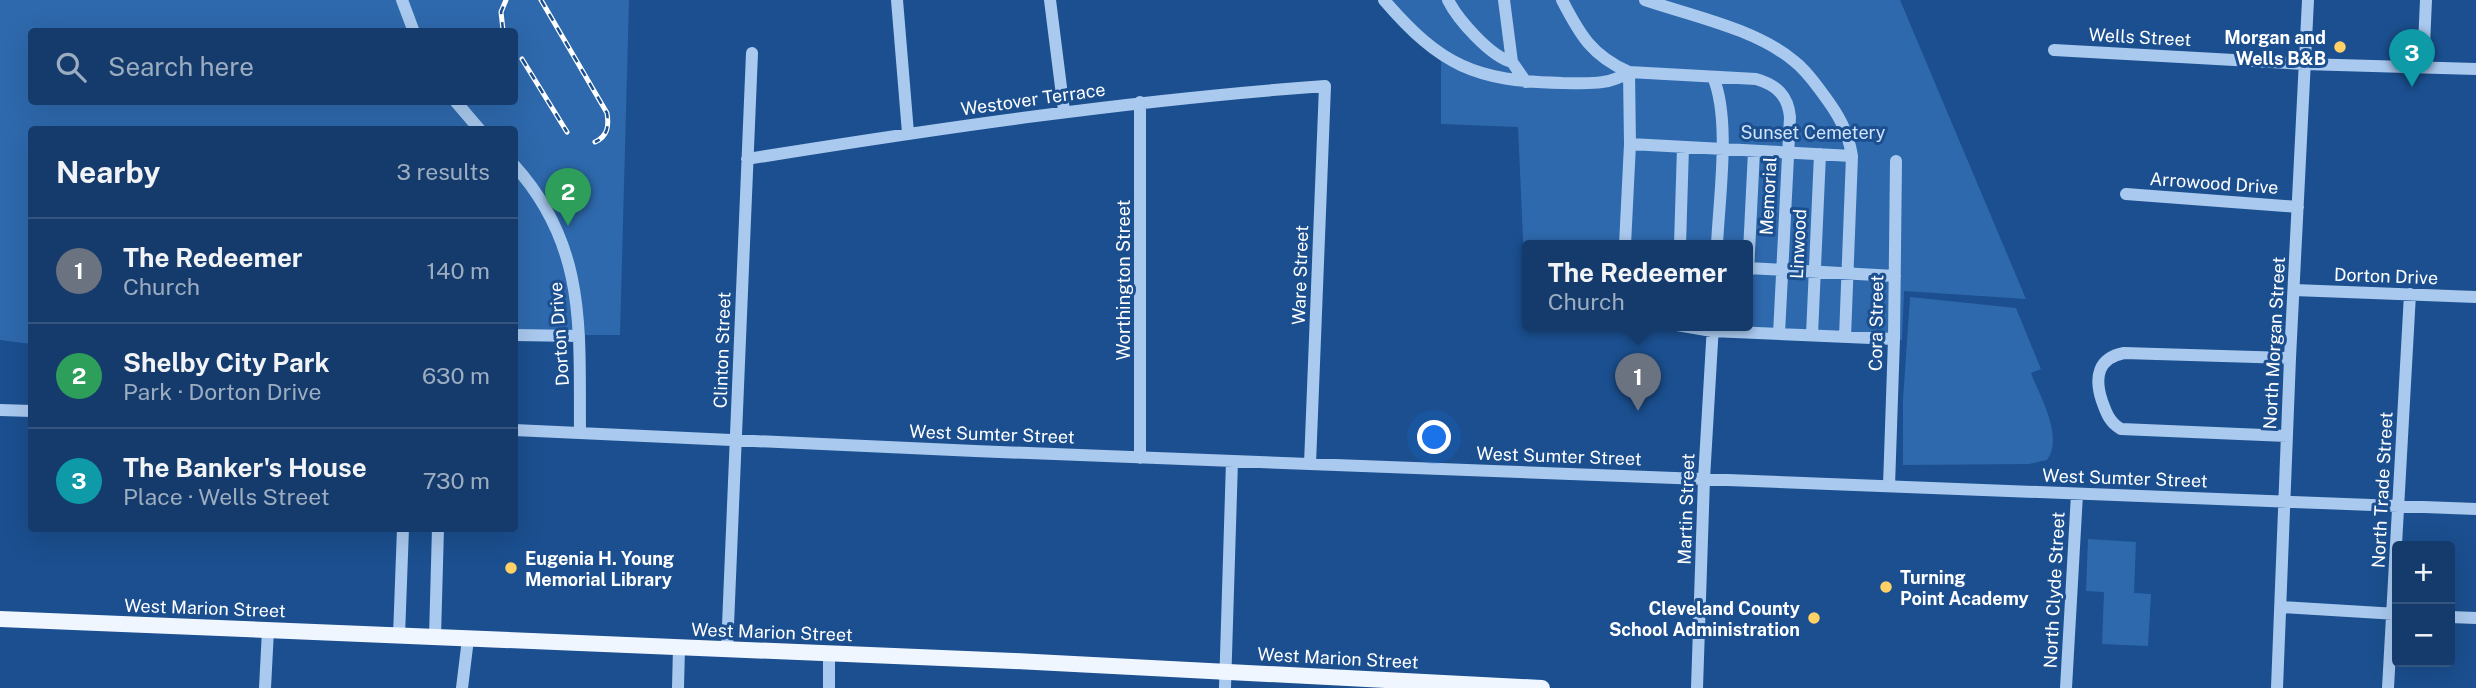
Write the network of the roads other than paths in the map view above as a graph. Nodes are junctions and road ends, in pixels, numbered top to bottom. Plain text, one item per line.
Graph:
1 (402, 0) edge
2 (897, 0) edge
3 (1050, 0) edge
4 (1384, 0) edge
5 (1448, 0) edge
6 (1504, 0) edge
7 (1562, 0) edge
8 (1645, 0) edge
9 (2308, 0) edge
10 (2426, 0) edge
11 (412, 28) edge
12 (2054, 50) dead end
13 (752, 53) dead end
14 (1512, 62) junction
15 (2304, 64) junction
16 (2423, 67) junction
17 (2476, 69) edge
18 (1629, 72) junction
19 (1713, 76) junction
20 (1526, 82) junction
21 (1325, 86) joint
22 (1140, 102) junction
23 (459, 105) edge
24 (1064, 111) junction
25 (477, 126) edge
26 (908, 133) junction
27 (1630, 144) junction
28 (1684, 147) junction
29 (1722, 149) junction
30 (1754, 151) junction
31 (1787, 153) junction
32 (1820, 155) junction
33 (1852, 156) junction
34 (747, 159) junction
35 (1896, 161) dead end
36 (518, 170) edge
37 (2126, 194) dead end
38 (2298, 207) junction
39 (1625, 240) edge
40 (1680, 240) edge
41 (1717, 240) edge
42 (1750, 240) edge
43 (1753, 270) edge
44 (1782, 271) junction
45 (1814, 272) junction
46 (1847, 274) junction
47 (1895, 276) junction
48 (2294, 290) junction
49 (2410, 294) junction
50 (2476, 298) edge
51 (1753, 330) edge
52 (1712, 331) edge
53 (1779, 334) junction
54 (518, 335) edge
55 (1812, 335) junction
56 (579, 336) junction
57 (1845, 337) junction
58 (1894, 339) junction
59 (2290, 358) junction
60 (0, 410) edge
61 (28, 411) edge
62 (518, 430) edge
63 (580, 433) junction
64 (2287, 436) junction
65 (736, 440) junction
66 (1140, 458) junction
67 (1232, 461) junction
68 (1310, 464) junction
69 (1704, 479) junction
70 (1889, 486) junction
71 (2077, 494) junction
72 (2284, 502) junction
73 (2399, 506) junction
74 (2476, 509) edge
75 (403, 532) edge
76 (438, 532) edge
77 (2395, 604) edge
78 (2282, 607) junction
79 (2392, 614) edge
80 (2455, 617) edge
81 (2476, 618) edge
82 (0, 619) edge
83 (268, 630) junction
84 (399, 636) junction
85 (435, 637) junction
86 (468, 639) junction
87 (2392, 646) edge
88 (679, 648) junction
89 (727, 649) junction
90 (829, 654) junction
91 (1225, 680) edge
92 (265, 688) edge
93 (462, 688) edge
94 (678, 688) edge
95 (829, 688) edge
96 (1542, 688) edge
97 (1697, 688) edge
98 (2066, 688) edge
99 (2277, 688) edge
100 (2388, 688) edge

1 - 11 street
2 - 26 street
3 - 24 street
4 - 20 street
5 - 14 street
6 - 14 street
7 - 18 street
8 - 33 street
9 - 15 street, North Morgan Street
10 - 16 street
12 - 15 street, Wells Street
13 - 34 street, Clinton Street
14 - 20 street
15 - 16 street, Wells Street
15 - 38 street, North Morgan Street
16 - 17 street, Wells Street
18 - 19 street, Memorial
18 - 20 street
18 - 27 street
19 - 29 street
19 - 31 street, Memorial
21 - 22 street, Westover Terrace
21 - 68 street, Ware Street
22 - 24 street, Westover Terrace
22 - 66 street, Worthington Street
23 - 25 street
24 - 26 street, Westover Terrace
26 - 34 street, Westover Terrace
27 - 28 street
27 - 39 street
28 - 29 street
28 - 40 street
29 - 30 street
29 - 41 street
30 - 31 street
30 - 42 street
31 - 32 street
31 - 44 street, Memorial
32 - 33 street
32 - 45 street, Linwood
33 - 46 street
34 - 65 street, Clinton Street
35 - 47 street, Cora Street
36 - 56 street, Dorton Drive
37 - 38 street, Arrowood Drive
38 - 48 street, North Morgan Street
43 - 44 street
44 - 45 street
44 - 53 street, Memorial
45 - 46 street
45 - 55 street, Linwood
46 - 47 street
46 - 57 street
47 - 58 street, Cora Street
48 - 49 street, Dorton Drive
48 - 59 street, North Morgan Street
49 - 50 street, Dorton Drive
49 - 73 street, North Trade Street
51 - 53 street
52 - 69 street, Martin Street
53 - 55 street
54 - 56 street
55 - 57 street
56 - 63 street, Dorton Drive
57 - 58 street
58 - 70 street, Cora Street
59 - 64 street, North Morgan Street
59 - 64 street
60 - 61 street
62 - 63 street, West Sumter Street
63 - 65 street, West Sumter Street
64 - 72 street, North Morgan Street
65 - 66 street, West Sumter Street
65 - 89 street, Clinton Street
66 - 67 street, West Sumter Street
67 - 68 street, West Sumter Street
67 - 91 street
68 - 69 street, West Sumter Street
69 - 70 street, West Sumter Street
69 - 97 street, Martin Street
70 - 71 street, West Sumter Street
71 - 72 street, West Sumter Street
71 - 98 street, North Clyde Street
72 - 73 street, West Sumter Street
72 - 78 street, North Morgan Street
73 - 74 street, West Sumter Street
73 - 77 street, North Trade Street
75 - 84 street
76 - 85 street
78 - 79 street
78 - 99 street, North Morgan Street
80 - 81 street
82 - 83 main road, West Marion Street
83 - 84 main road, West Marion Street
83 - 92 street
84 - 85 main road, West Marion Street
85 - 86 main road, West Marion Street
86 - 88 main road, West Marion Street
86 - 93 street
87 - 100 street, North Trade Street
88 - 89 main road, West Marion Street
88 - 94 street
89 - 90 main road, West Marion Street
90 - 91 main road, West Marion Street
90 - 95 street
91 - 96 main road, West Marion Street

